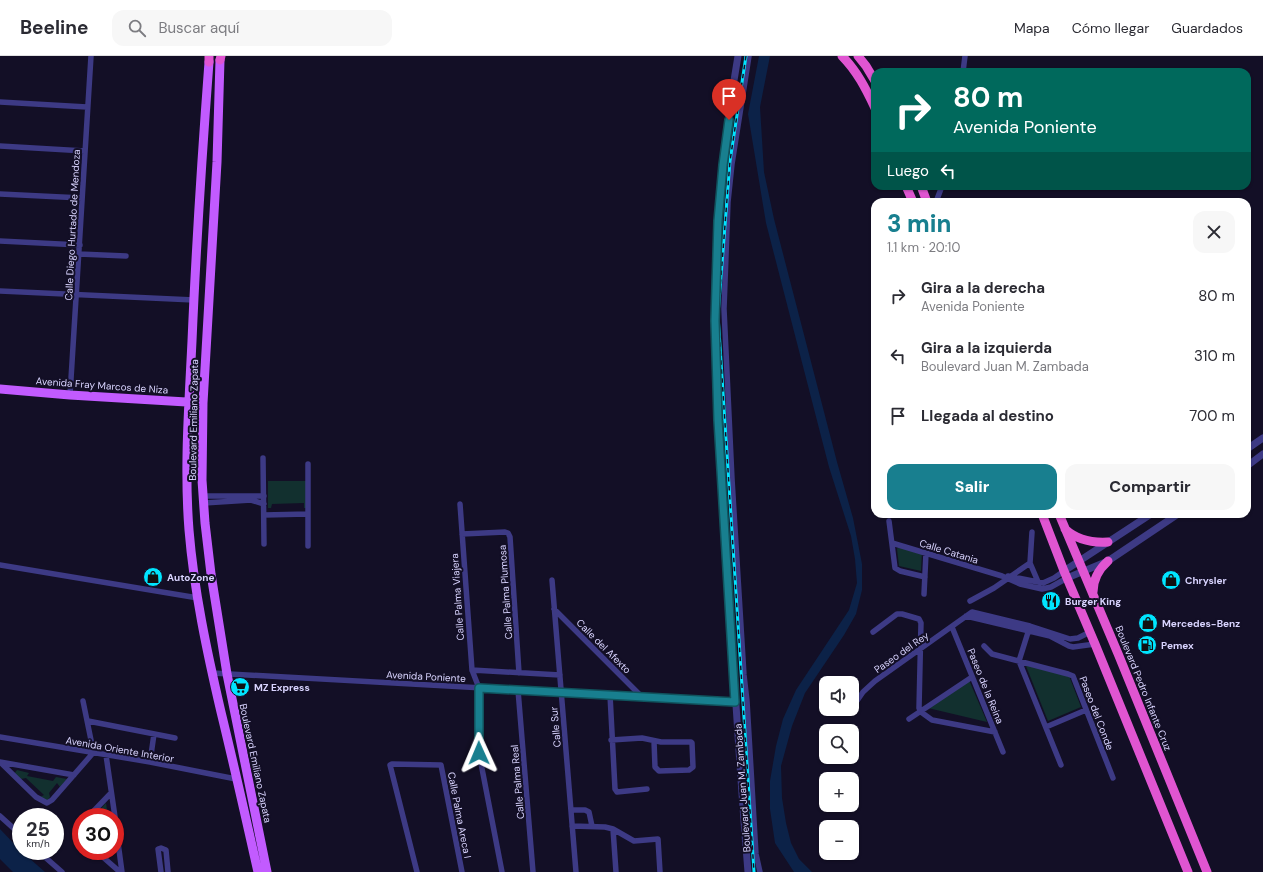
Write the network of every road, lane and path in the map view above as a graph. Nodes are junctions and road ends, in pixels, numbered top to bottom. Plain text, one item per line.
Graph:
1 (91, 56) edge
2 (738, 56) edge
3 (749, 56) edge
4 (842, 56) edge
5 (858, 56) edge
6 (965, 56) edge
7 (221, 58) edge
8 (209, 59) edge
9 (964, 68) edge
10 (871, 74) edge
11 (871, 99) edge
12 (0, 102) edge
13 (87, 107) junction
14 (0, 146) edge
15 (85, 151) junction
16 (0, 194) edge
17 (82, 198) junction
18 (0, 241) edge
19 (80, 246) junction
20 (79, 254) junction
21 (126, 256) dead end
22 (0, 291) edge
23 (77, 295) junction
24 (194, 300) junction
25 (0, 389) edge
26 (70, 395) junction
27 (189, 402) junction
28 (203, 403) junction
29 (1263, 438) edge
30 (1251, 446) edge
31 (1263, 454) edge
32 (263, 458) dead end
33 (1251, 463) edge
34 (308, 464) dead end
35 (264, 496) junction
36 (203, 500) junction
37 (264, 504) junction
38 (460, 504) dead end
39 (308, 514) junction
40 (264, 515) junction
41 (1044, 518) edge
42 (1061, 518) edge
43 (1144, 518) edge
44 (1172, 518) edge
45 (889, 521) dead end
46 (1065, 529) junction
47 (1032, 532) dead end
48 (462, 534) junction
49 (1108, 542) junction
50 (892, 543) junction
51 (264, 544) dead end
52 (308, 546) dead end
53 (926, 553) junction
54 (1108, 561) junction
55 (1079, 562) junction
56 (1030, 563) junction
57 (0, 564) edge
58 (1083, 571) junction
59 (1065, 575) junction
60 (925, 577) junction
61 (1006, 577) junction
62 (552, 580) dead end
63 (1039, 583) junction
64 (1042, 589) junction
65 (924, 594) dead end
66 (1093, 594) junction
67 (198, 598) junction
68 (970, 601) dead end
69 (554, 609) junction
70 (952, 627) junction
71 (1029, 628) junction
72 (872, 632) dead end
73 (1090, 632) junction
74 (1095, 644) junction
75 (984, 646) dead end
76 (922, 648) junction
77 (1019, 661) junction
78 (472, 670) junction
79 (212, 673) junction
80 (227, 674) junction
81 (519, 674) junction
82 (560, 675) junction
83 (972, 677) junction
84 (479, 688) junction
85 (518, 690) junction
86 (561, 693) junction
87 (610, 695) junction
88 (642, 697) junction
89 (859, 698) edge
90 (83, 701) dead end
91 (735, 702) junction
92 (1086, 710) junction
93 (921, 712) junction
94 (909, 719) dead end
95 (88, 721) junction
96 (1046, 728) junction
97 (995, 732) junction
98 (154, 734) junction
99 (0, 737) edge
100 (176, 738) dead end
101 (611, 740) junction
102 (654, 741) junction
103 (92, 745) dead end
104 (1003, 752) dead end
105 (93, 753) junction
106 (106, 756) junction
107 (0, 762) edge
108 (150, 762) junction
109 (1061, 765) dead end
110 (74, 775) junction
111 (1112, 778) dead end
112 (236, 779) junction
113 (647, 790) dead end
114 (111, 793) junction
115 (97, 808) edge
116 (113, 808) edge
117 (571, 810) junction
118 (0, 816) edge
119 (572, 826) junction
120 (592, 826) junction
121 (12, 827) edge
122 (613, 829) junction
123 (48, 860) edge
124 (107, 860) edge
125 (120, 860) edge
126 (62, 872) edge
127 (121, 872) edge
128 (161, 872) edge
129 (168, 872) edge
130 (258, 872) edge
131 (267, 872) edge
132 (417, 872) edge
133 (462, 872) edge
134 (502, 872) edge
135 (533, 872) edge
136 (576, 872) edge
137 (616, 872) edge
138 (660, 872) edge
139 (748, 872) edge
140 (760, 872) edge
141 (1188, 872) edge
142 (1207, 872) edge

1 - 13 street, Calle Diego Hurtado de Mendoza
2 - 91 street, Boulevard Juan M. Zambada
3 - 140 street, Boulevard Juan M. Zambada
4 - 11 highway
5 - 10 highway
6 - 9 street
7 - 28 main road, Boulevard Emiliano Zapata
8 - 24 main road, Boulevard Emiliano Zapata
12 - 13 street
13 - 15 street, Calle Diego Hurtado de Mendoza
14 - 15 street
15 - 17 street, Calle Diego Hurtado de Mendoza
16 - 17 street
17 - 19 street, Calle Diego Hurtado de Mendoza
18 - 19 street
19 - 20 street, Calle Diego Hurtado de Mendoza
20 - 21 street
20 - 23 street, Calle Diego Hurtado de Mendoza
22 - 23 street
23 - 24 street
23 - 26 street, Calle Diego Hurtado de Mendoza
24 - 27 main road, Boulevard Emiliano Zapata
25 - 26 main road, Avenida Fray Marcos de Niza
26 - 27 main road, Avenida Fray Marcos de Niza
27 - 28 main road, Avenida Fray Marcos de Niza
27 - 67 main road, Boulevard Emiliano Zapata
28 - 36 main road, Boulevard Emiliano Zapata
29 - 30 street
31 - 33 street
32 - 35 street
34 - 39 street
35 - 36 street
35 - 37 street
36 - 37 street
36 - 80 main road, Boulevard Emiliano Zapata
37 - 40 street
38 - 48 street, Calle Palma Viajera
39 - 40 street
39 - 52 street
40 - 51 street
41 - 59 highway
42 - 46 highway, Boulevard Pedro Infante Cruz
43 - 49 street
44 - 54 street
45 - 50 street
46 - 49 highway
46 - 55 highway, Boulevard Pedro Infante Cruz
47 - 56 street
48 - 78 street, Calle Palma Viajera
48 - 81 street, Calle Palma Plumosa
49 - 55 street
50 - 53 street, Calle Catania
50 - 60 street
53 - 60 street
53 - 61 street, Calle Catania
54 - 58 street
54 - 66 highway
55 - 58 highway, Boulevard Pedro Infante Cruz
55 - 59 street
56 - 61 street
56 - 63 street
57 - 67 street
58 - 59 street
58 - 66 highway, Boulevard Pedro Infante Cruz
59 - 63 street
59 - 64 street
59 - 73 highway
60 - 65 street
61 - 63 street
61 - 64 street
61 - 68 street
62 - 69 street, Calle Sur
63 - 64 street
66 - 142 highway, Boulevard Pedro Infante Cruz
67 - 79 main road, Boulevard Emiliano Zapata
69 - 82 street, Calle Sur
69 - 88 street, Calle del Afexto
70 - 71 street, Paseo del Rey
70 - 76 street, Paseo del Rey
70 - 83 street, Paseo de la Reina
71 - 73 street, Paseo del Rey
71 - 74 street, Paseo del Rey
71 - 77 street
72 - 76 street
73 - 74 highway
74 - 141 highway
75 - 77 street, Paseo del Conde
76 - 89 street, Paseo del Rey
76 - 93 street
77 - 92 street, Paseo del Conde
77 - 96 street
78 - 81 street
78 - 84 street, Calle Palma Viajera
79 - 80 street, Avenida Poniente
79 - 112 main road, Boulevard Emiliano Zapata
80 - 84 street, Avenida Poniente
80 - 131 main road, Boulevard Emiliano Zapata
81 - 82 street
82 - 86 street, Calle Sur
83 - 93 street
83 - 97 street, Paseo de la Reina
84 - 85 street, Avenida Poniente
84 - 134 street
85 - 86 street, Avenida Poniente
85 - 135 street, Calle Palma Real
86 - 87 street, Avenida Poniente
86 - 117 street, Calle Sur
87 - 88 street, Avenida Poniente
87 - 101 street
88 - 91 street, Avenida Poniente
90 - 95 street
91 - 139 street, Boulevard Juan M. Zambada
92 - 96 street
92 - 111 street, Paseo del Conde
93 - 94 street
93 - 97 street
95 - 98 street
95 - 103 street
96 - 109 street
97 - 104 street, Paseo de la Reina
98 - 100 street
98 - 108 street
99 - 105 street, Avenida Oriente Interior
101 - 102 street
101 - 113 street
102 - 102 street
105 - 106 street, Avenida Oriente Interior
105 - 110 street
106 - 108 street, Avenida Oriente Interior
106 - 114 street
107 - 110 street
107 - 110 street
108 - 112 street, Avenida Oriente Interior
112 - 130 main road, Boulevard Emiliano Zapata
114 - 115 street
114 - 116 street
117 - 119 street, Calle Sur
117 - 120 street
118 - 121 street
119 - 120 street
119 - 136 street, Calle Sur
120 - 122 street
122 - 137 street
122 - 138 street
123 - 126 street
124 - 127 street
125 - 127 street
128 - 129 street
132 - 133 street, Calle Palma Areca I

